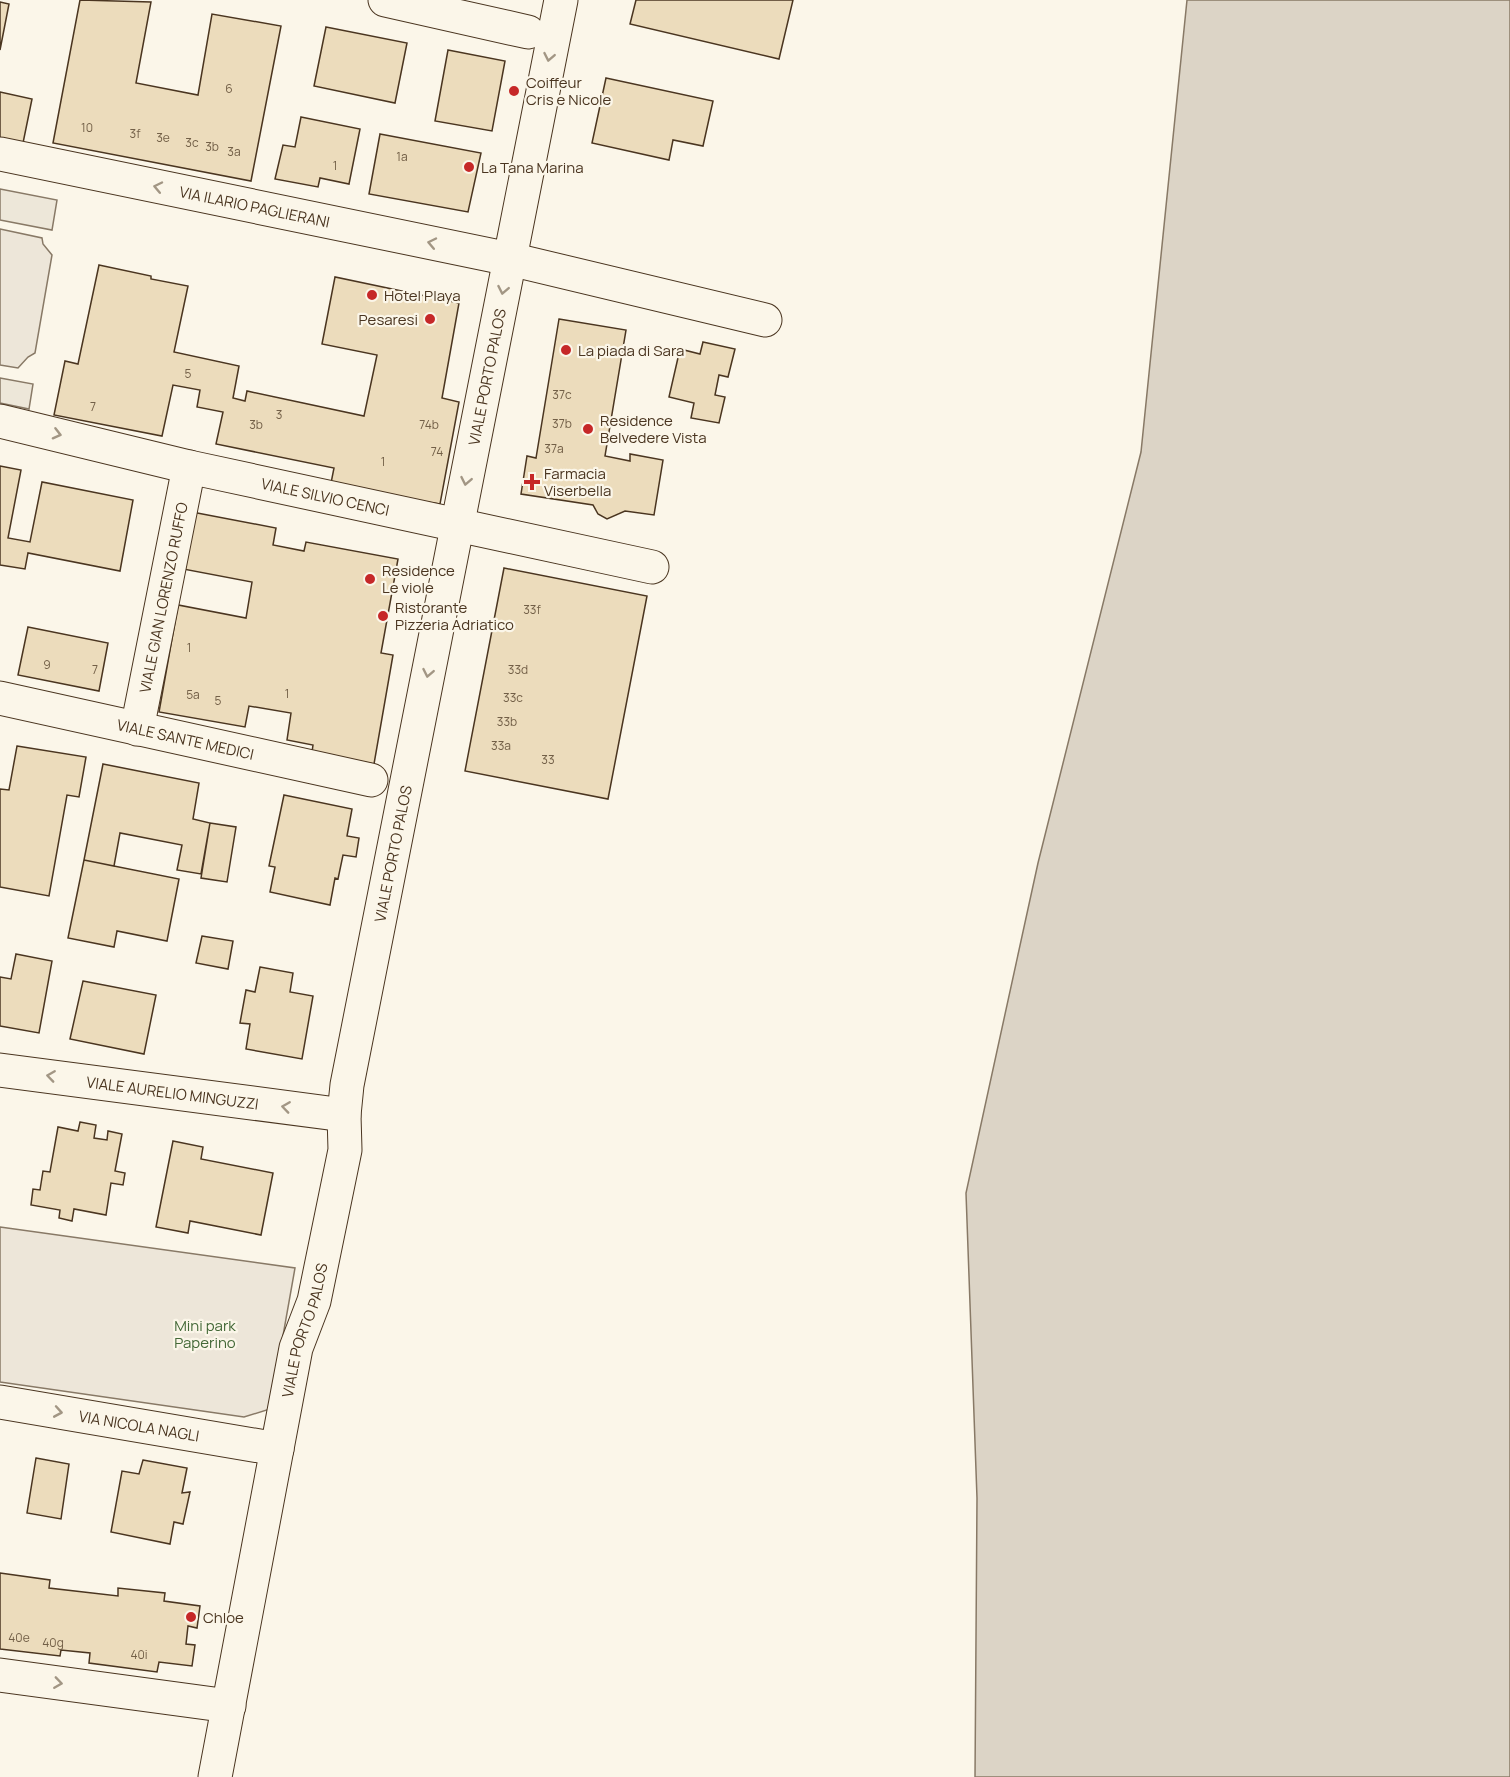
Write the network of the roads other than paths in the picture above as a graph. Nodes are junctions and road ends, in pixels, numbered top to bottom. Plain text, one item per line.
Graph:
1 (385, 0) edge
2 (561, 0) edge
3 (528, 32) dead end
4 (0, 154) edge
5 (510, 259) junction
6 (765, 320) dead end
7 (0, 420) edge
8 (189, 467) junction
9 (457, 526) junction
10 (652, 567) dead end
11 (0, 698) edge
12 (137, 729) junction
13 (371, 780) dead end
14 (0, 1070) edge
15 (344, 1115) junction
16 (0, 1402) edge
17 (277, 1449) junction
18 (0, 1675) edge
19 (229, 1706) junction
20 (215, 1777) edge

1 - 3 street
2 -> 5 street, VIALE PORTO PALOS
5 -> 4 street, VIA ILARIO PAGLIERANI
5 - 6 street, VIA ILARIO PAGLIERANI
5 -> 9 street, VIALE PORTO PALOS
7 -> 8 street, VIALE SILVIO CENCI
8 - 9 street, VIALE SILVIO CENCI
8 - 12 street, VIALE GIAN LORENZO RUFFO
9 - 10 street, VIALE SILVIO CENCI
9 -> 15 street, VIALE PORTO PALOS
11 - 12 street, VIALE SANTE MEDICI
12 - 13 street, VIALE SANTE MEDICI
15 -> 14 street, VIALE AURELIO MINGUZZI
15 - 17 street, VIALE PORTO PALOS
16 -> 17 street, VIA NICOLA NAGLI
17 - 19 street, VIALE PORTO PALOS
18 -> 19 street
19 - 20 street, VIALE PORTO PALOS

